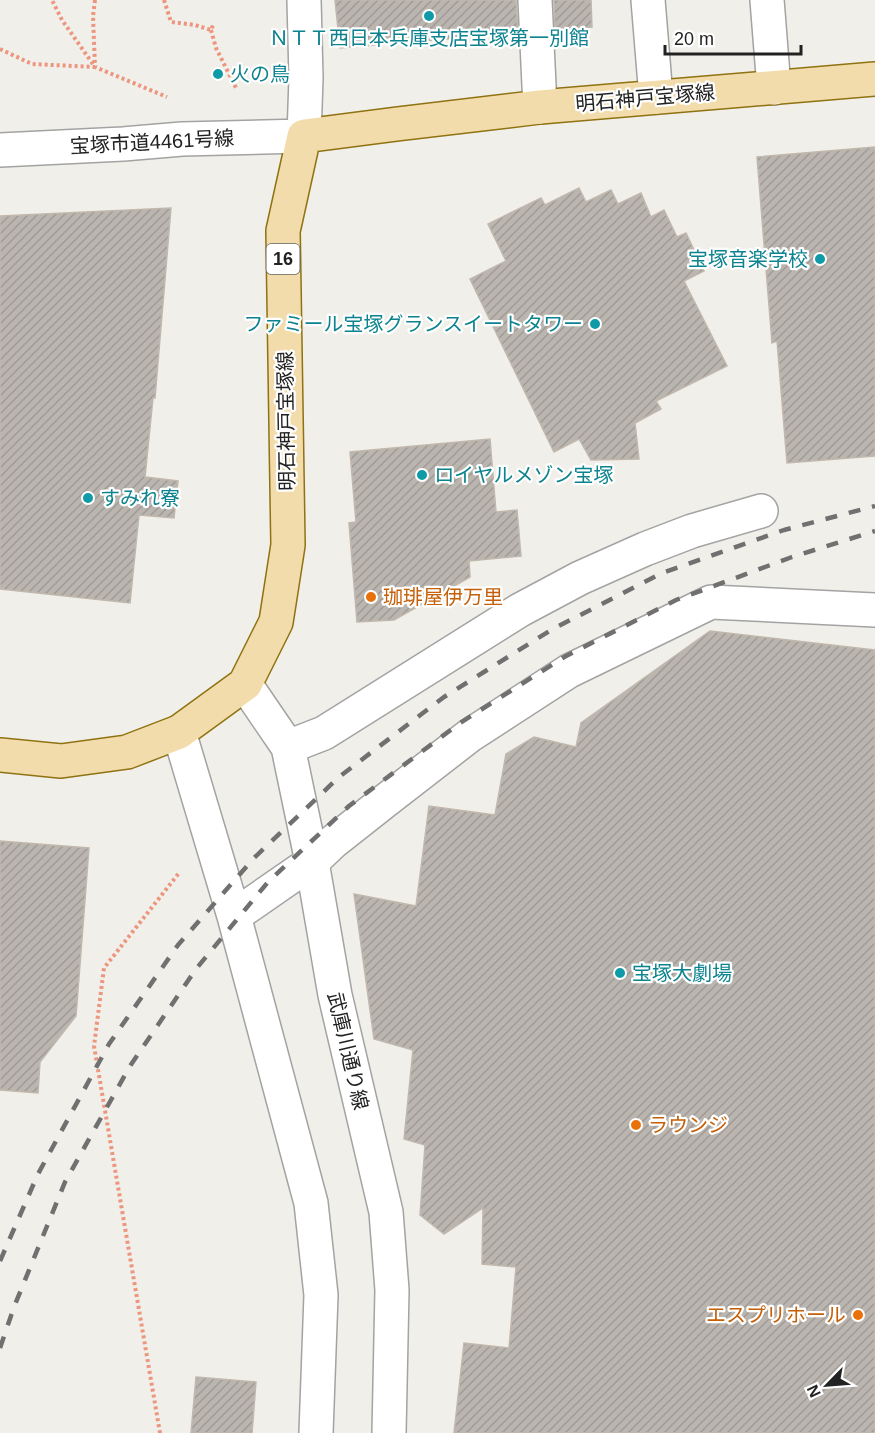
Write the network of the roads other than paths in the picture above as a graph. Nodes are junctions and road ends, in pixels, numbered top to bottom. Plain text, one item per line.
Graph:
1 (304, 0) edge
2 (535, 0) edge
3 (648, 0) edge
4 (767, 0) edge
5 (875, 79) edge
6 (774, 88) junction
7 (656, 97) junction
8 (540, 107) junction
9 (304, 136) junction
10 (0, 150) edge
11 (761, 511) dead end
12 (875, 610) edge
13 (245, 684) junction
14 (179, 732) junction
15 (288, 747) junction
16 (0, 755) edge
17 (312, 862) junction
18 (234, 916) junction
19 (316, 1433) edge
20 (389, 1433) edge

1 - 9 street
2 - 8 street
3 - 7 street
4 - 6 street
5 - 6 main road, 明石神戸宝塚線
6 - 7 main road, 明石神戸宝塚線
7 - 8 main road, 明石神戸宝塚線
8 - 9 main road, 明石神戸宝塚線
9 - 10 street, 宝塚市道4461号線
9 - 13 main road, 明石神戸宝塚線 / 16
11 - 15 street
12 - 17 street
13 - 14 main road, 明石神戸宝塚線 / 16
13 - 15 street, 武庫川通り線
14 - 16 main road, 明石神戸宝塚線 / 16
14 - 18 street
15 - 17 street, 武庫川通り線
17 - 18 street
17 - 20 street, 武庫川通り線
18 - 19 street

